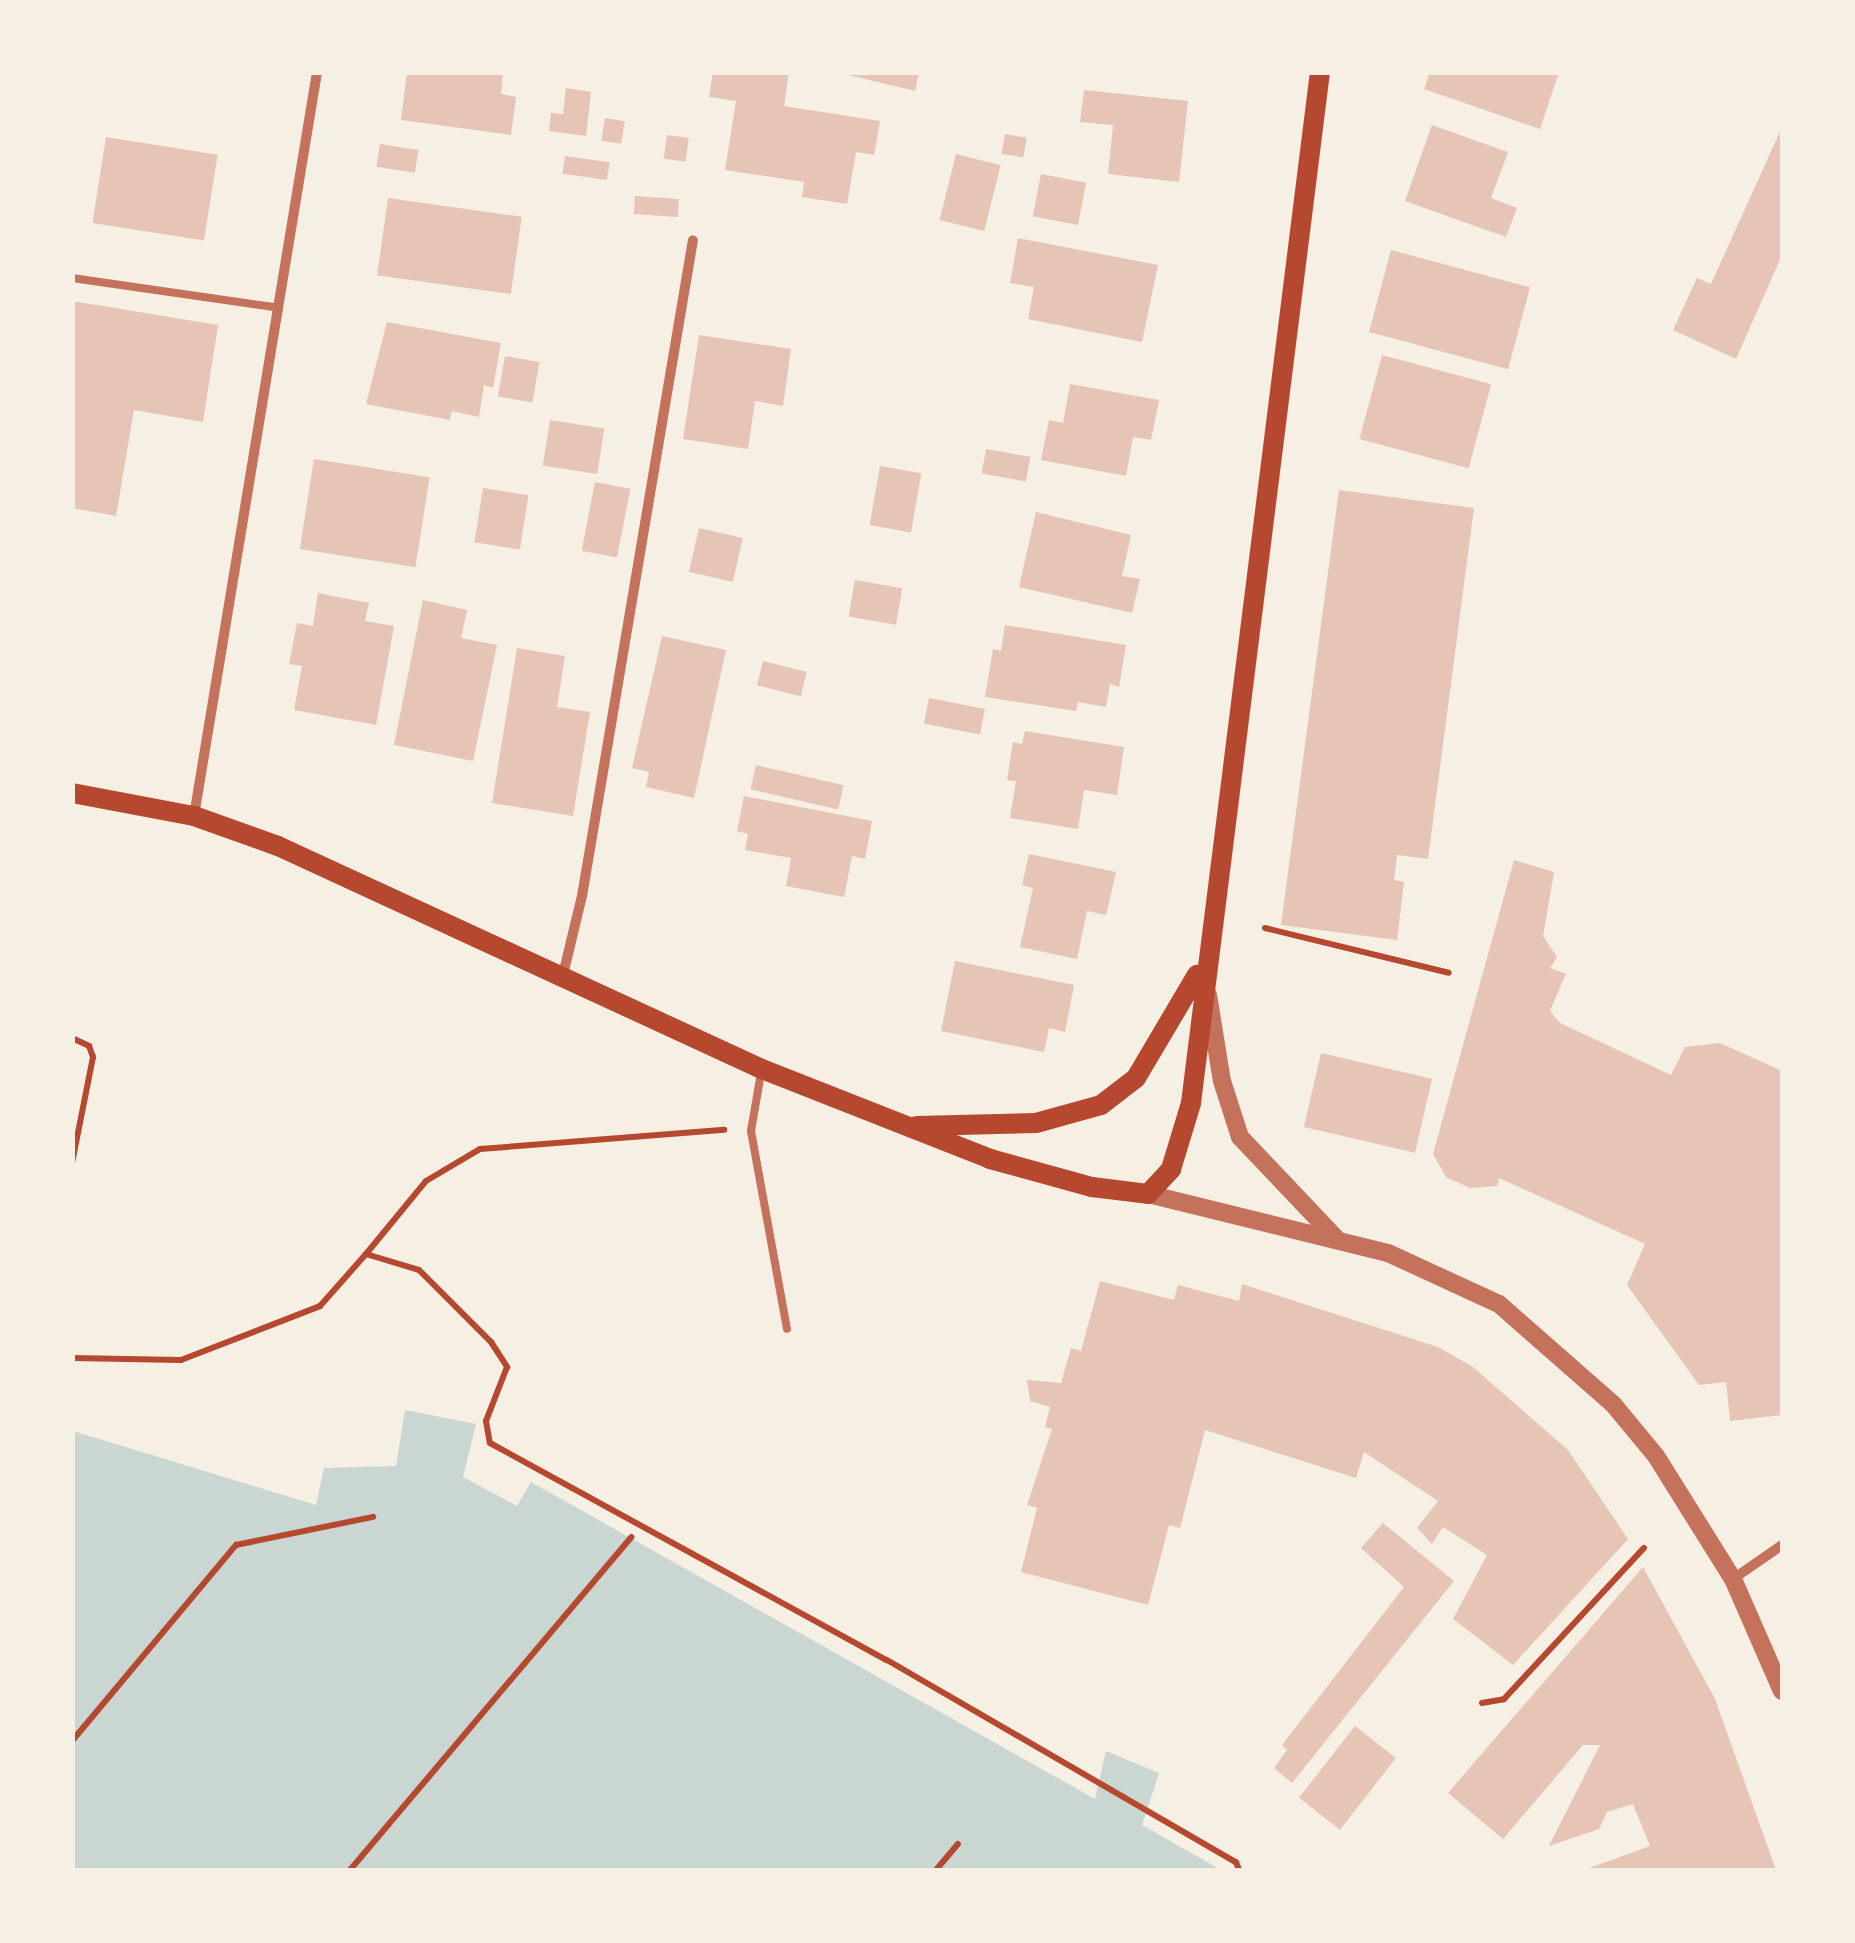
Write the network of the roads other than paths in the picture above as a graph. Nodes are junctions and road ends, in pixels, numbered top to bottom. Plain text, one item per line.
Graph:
1 (317, 72) edge
2 (1320, 72) edge
3 (693, 240) dead end
4 (72, 278) edge
5 (279, 308) junction
6 (72, 793) edge
7 (194, 816) junction
8 (1203, 964) junction
9 (562, 980) junction
10 (762, 1069) junction
11 (906, 1126) junction
12 (1148, 1194) junction
13 (1336, 1238) junction
14 (787, 1329) dead end
15 (1782, 1545) edge
16 (1734, 1579) junction
17 (1782, 1691) edge

1 - 5 street
2 - 8 main road
3 - 9 street
4 - 5 lane
5 - 7 street
6 - 7 main road
7 - 9 main road
8 - 11 main road
8 - 12 main road
8 - 13 street
9 - 10 main road
10 - 11 main road
10 - 14 lane
11 - 12 main road
12 - 13 street
13 - 16 street
15 - 16 street
16 - 17 street

